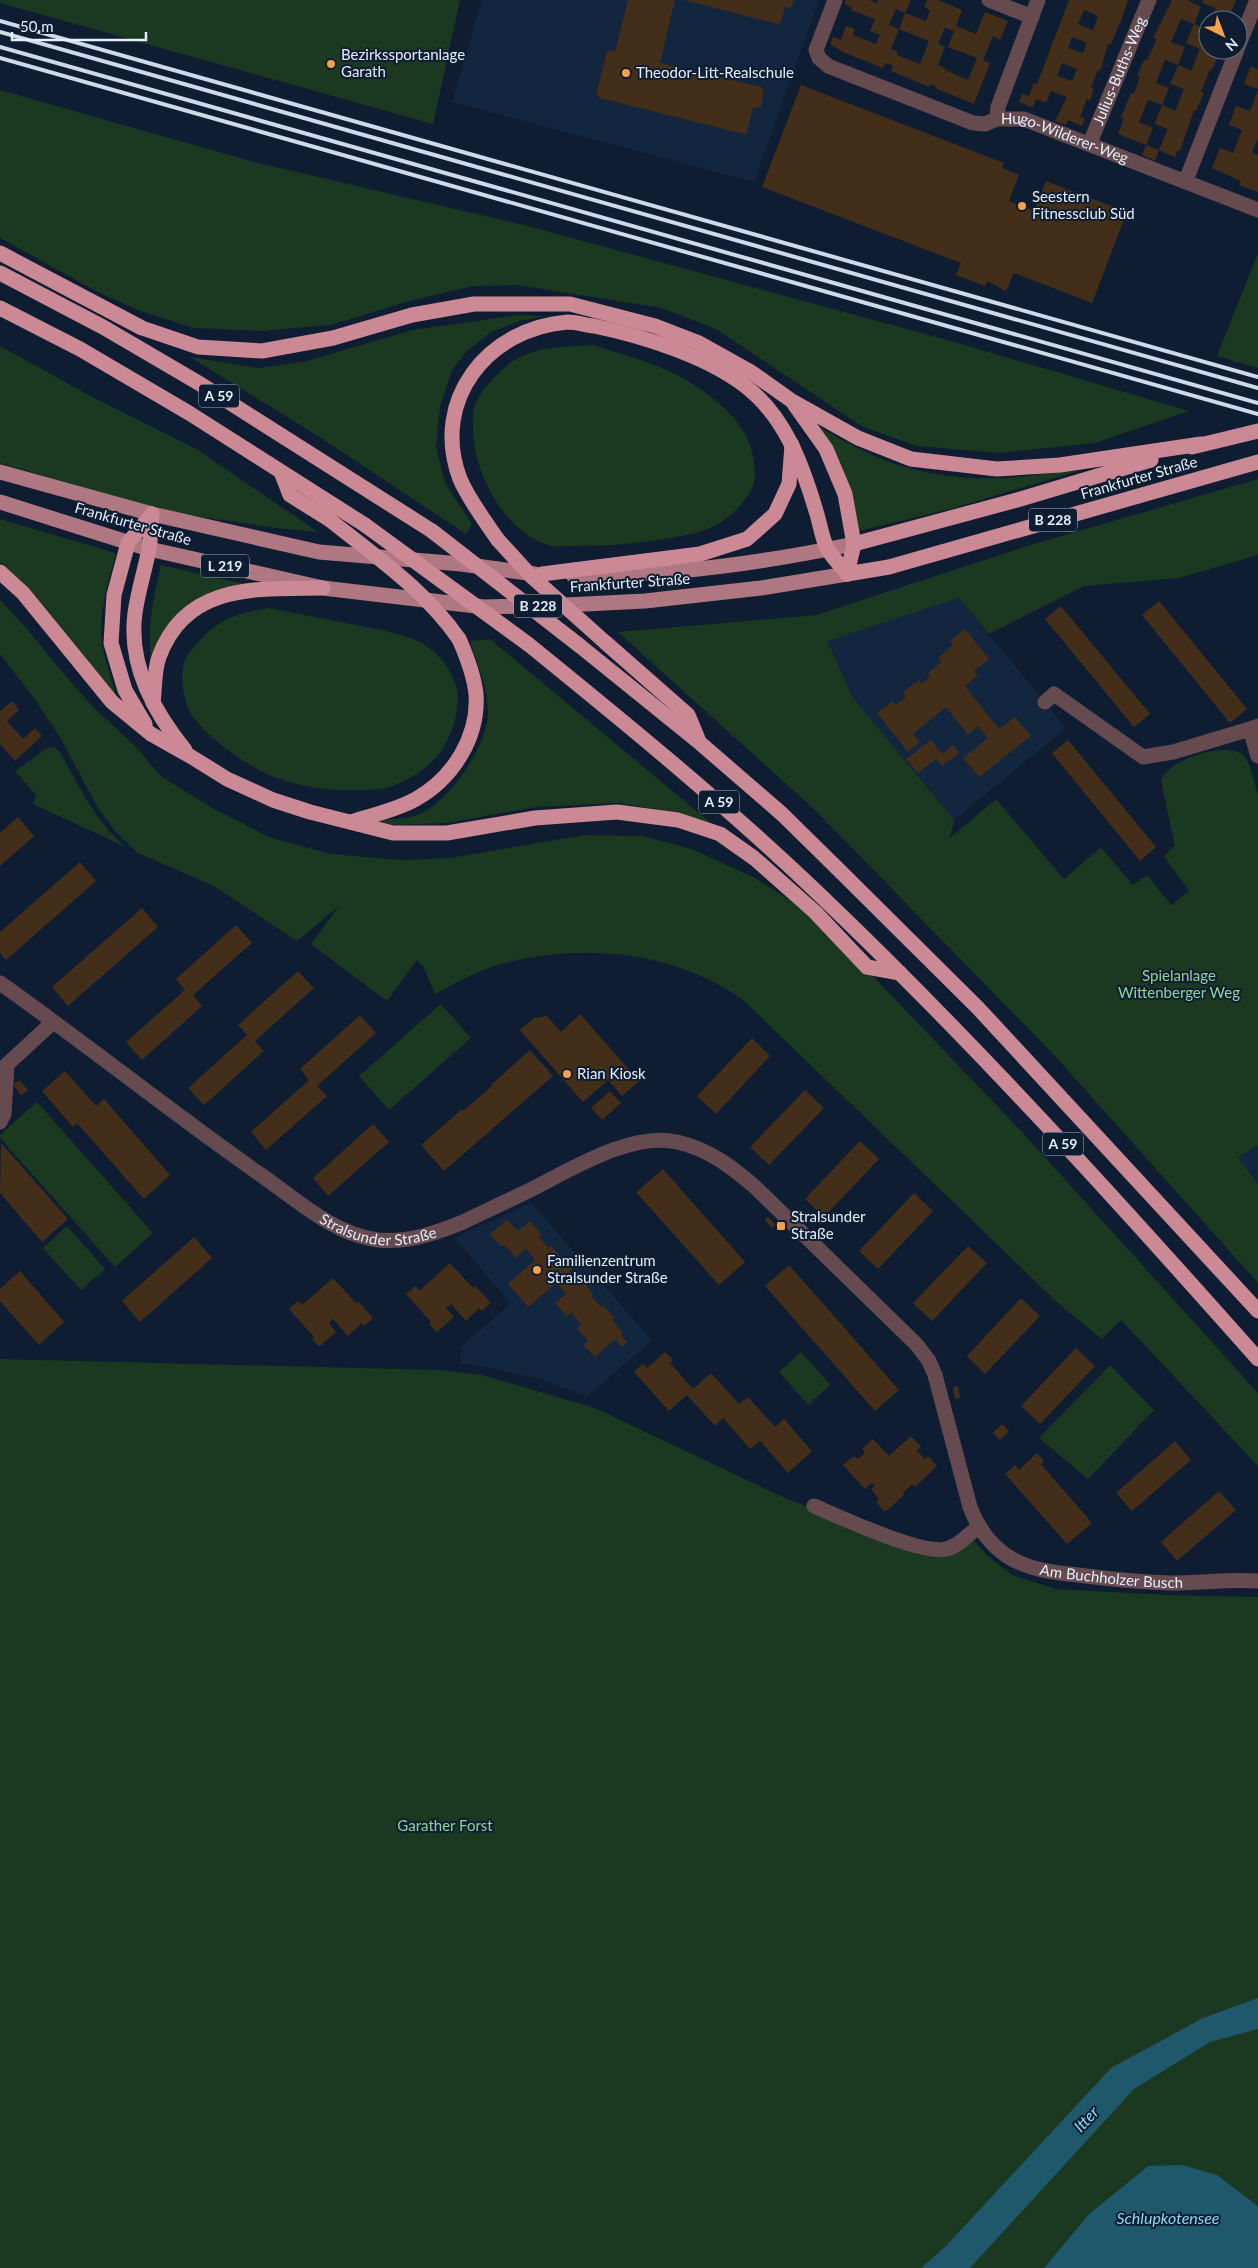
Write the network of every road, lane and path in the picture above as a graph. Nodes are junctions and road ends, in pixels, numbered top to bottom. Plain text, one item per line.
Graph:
1 (835, 0) edge
2 (989, 0) edge
3 (1038, 0) edge
4 (1149, 0) edge
5 (1257, 0) edge
6 (1032, 17) junction
7 (1248, 23) edge
8 (1234, 60) edge
9 (997, 119) junction
10 (1090, 144) junction
11 (1186, 180) junction
12 (1258, 210) edge
13 (0, 253) edge
14 (0, 273) edge
15 (0, 308) edge
16 (792, 400) junction
17 (1258, 430) edge
18 (792, 443) junction
19 (1201, 444) junction
20 (1258, 462) edge
21 (0, 472) edge
22 (281, 472) junction
23 (0, 502) edge
24 (152, 514) junction
25 (128, 543) junction
26 (854, 544) junction
27 (149, 549) junction
28 (828, 549) junction
29 (461, 564) joint
30 (0, 572) edge
31 (542, 574) junction
32 (847, 574) junction
33 (323, 588) junction
34 (484, 607) joint
35 (1045, 702) dead end
36 (153, 704) junction
37 (1254, 727) edge
38 (151, 734) junction
39 (700, 743) junction
40 (190, 756) junction
41 (1258, 756) edge
42 (351, 822) junction
43 (900, 973) junction
44 (0, 983) edge
45 (53, 1022) junction
46 (4, 1068) edge
47 (0, 1122) edge
48 (1258, 1311) edge
49 (1258, 1359) edge
50 (964, 1484) joint
51 (814, 1506) dead end
52 (978, 1527) junction
53 (1258, 1581) edge

1 - 9 street, Hugo-Wilderer-Weg
2 - 6 street
3 - 6 street
4 - 10 street, Julius-Buths-Weg
5 - 7 street
6 - 9 street
8 - 11 street
9 - 10 street, Hugo-Wilderer-Weg
10 - 11 street, Hugo-Wilderer-Weg
11 - 12 street, Hugo-Wilderer-Weg
13 - 16 highway
14 - 39 highway, A 59, bridge
15 - 22 highway, A 59
16 - 19 highway
16 - 26 highway
17 - 19 highway, Frankfurter Straße / B 228
18 - 28 highway
18 - 31 highway
18 - 39 highway, bridge
19 - 26 highway, Frankfurter Straße / B 228
20 - 32 highway, Frankfurter Straße / B 228
21 - 24 main road, Frankfurter Straße / L 219
22 - 42 highway, bridge
22 - 43 highway, A 59, bridge
23 - 25 main road, Frankfurter Straße / L 219
24 - 25 highway
24 - 27 highway
24 - 29 main road, Frankfurter Straße / L 219
25 - 27 main road, Frankfurter Straße / L 219
25 - 38 highway
26 - 28 main road, Frankfurter Straße / B 228
26 - 32 highway
27 - 33 main road, Frankfurter Straße / L 219
27 - 36 highway
28 - 31 main road, Frankfurter Straße / B 228
28 - 32 highway
29 - 31 main road, Frankfurter Straße / B 228
30 - 38 highway
32 - 34 main road, Frankfurter Straße / B 228
33 - 34 main road, Frankfurter Straße / L 219
33 - 36 highway
35 - 37 street
36 - 40 highway
37 - 41 street
38 - 40 highway
39 - 48 highway, A 59
40 - 42 highway
42 - 43 highway
43 - 49 highway, A 59
44 - 45 street, Stralsunder Straße
45 - 46 street
45 - 50 street, Stralsunder Straße
46 - 47 street
50 - 52 street, Am Buchholzer Busch
51 - 52 street
52 - 53 street, Am Buchholzer Busch

